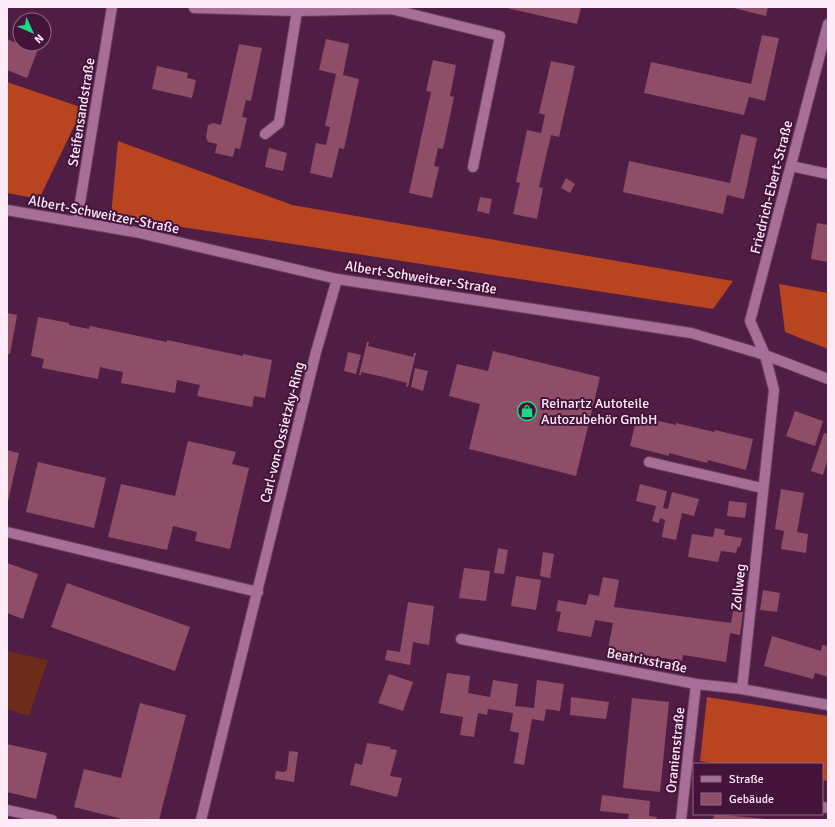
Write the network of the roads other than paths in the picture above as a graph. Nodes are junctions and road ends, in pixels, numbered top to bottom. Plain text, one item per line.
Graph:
1 (112, 7) edge
2 (194, 8) dead end
3 (391, 8) edge
4 (297, 11) junction
5 (828, 24) edge
6 (265, 134) dead end
7 (791, 166) junction
8 (472, 167) dead end
9 (828, 174) edge
10 (7, 210) edge
11 (77, 222) junction
12 (337, 279) junction
13 (765, 355) junction
14 (828, 379) edge
15 (649, 462) dead end
16 (762, 488) junction
17 (7, 532) edge
18 (258, 592) junction
19 (461, 639) dead end
20 (696, 684) junction
21 (742, 689) junction
22 (828, 705) edge
23 (690, 785) edge
24 (7, 810) edge
25 (52, 820) edge
26 (201, 820) edge
27 (681, 820) edge

1 - 11 street, Steifensandstraße
2 - 4 street
3 - 4 street
3 - 8 street
4 - 6 street
5 - 7 street, Friedrich-Ebert-Straße
7 - 9 street
7 - 13 street, Friedrich-Ebert-Straße
10 - 11 street, Albert-Schweitzer-Straße
11 - 12 street, Albert-Schweitzer-Straße
12 - 13 street, Albert-Schweitzer-Straße
12 - 18 street, Carl-von-Ossietzky-Ring
13 - 14 street, Albert-Schweitzer-Straße
13 - 16 street, Zollweg
15 - 16 street
16 - 21 street, Zollweg
17 - 18 street
18 - 26 street, Carl-von-Ossietzky-Ring
19 - 20 street, Beatrixstraße
20 - 21 street, Beatrixstraße
20 - 23 street, Oranienstraße
21 - 22 street, Beatrixstraße
23 - 27 street, Oranienstraße
24 - 25 street

